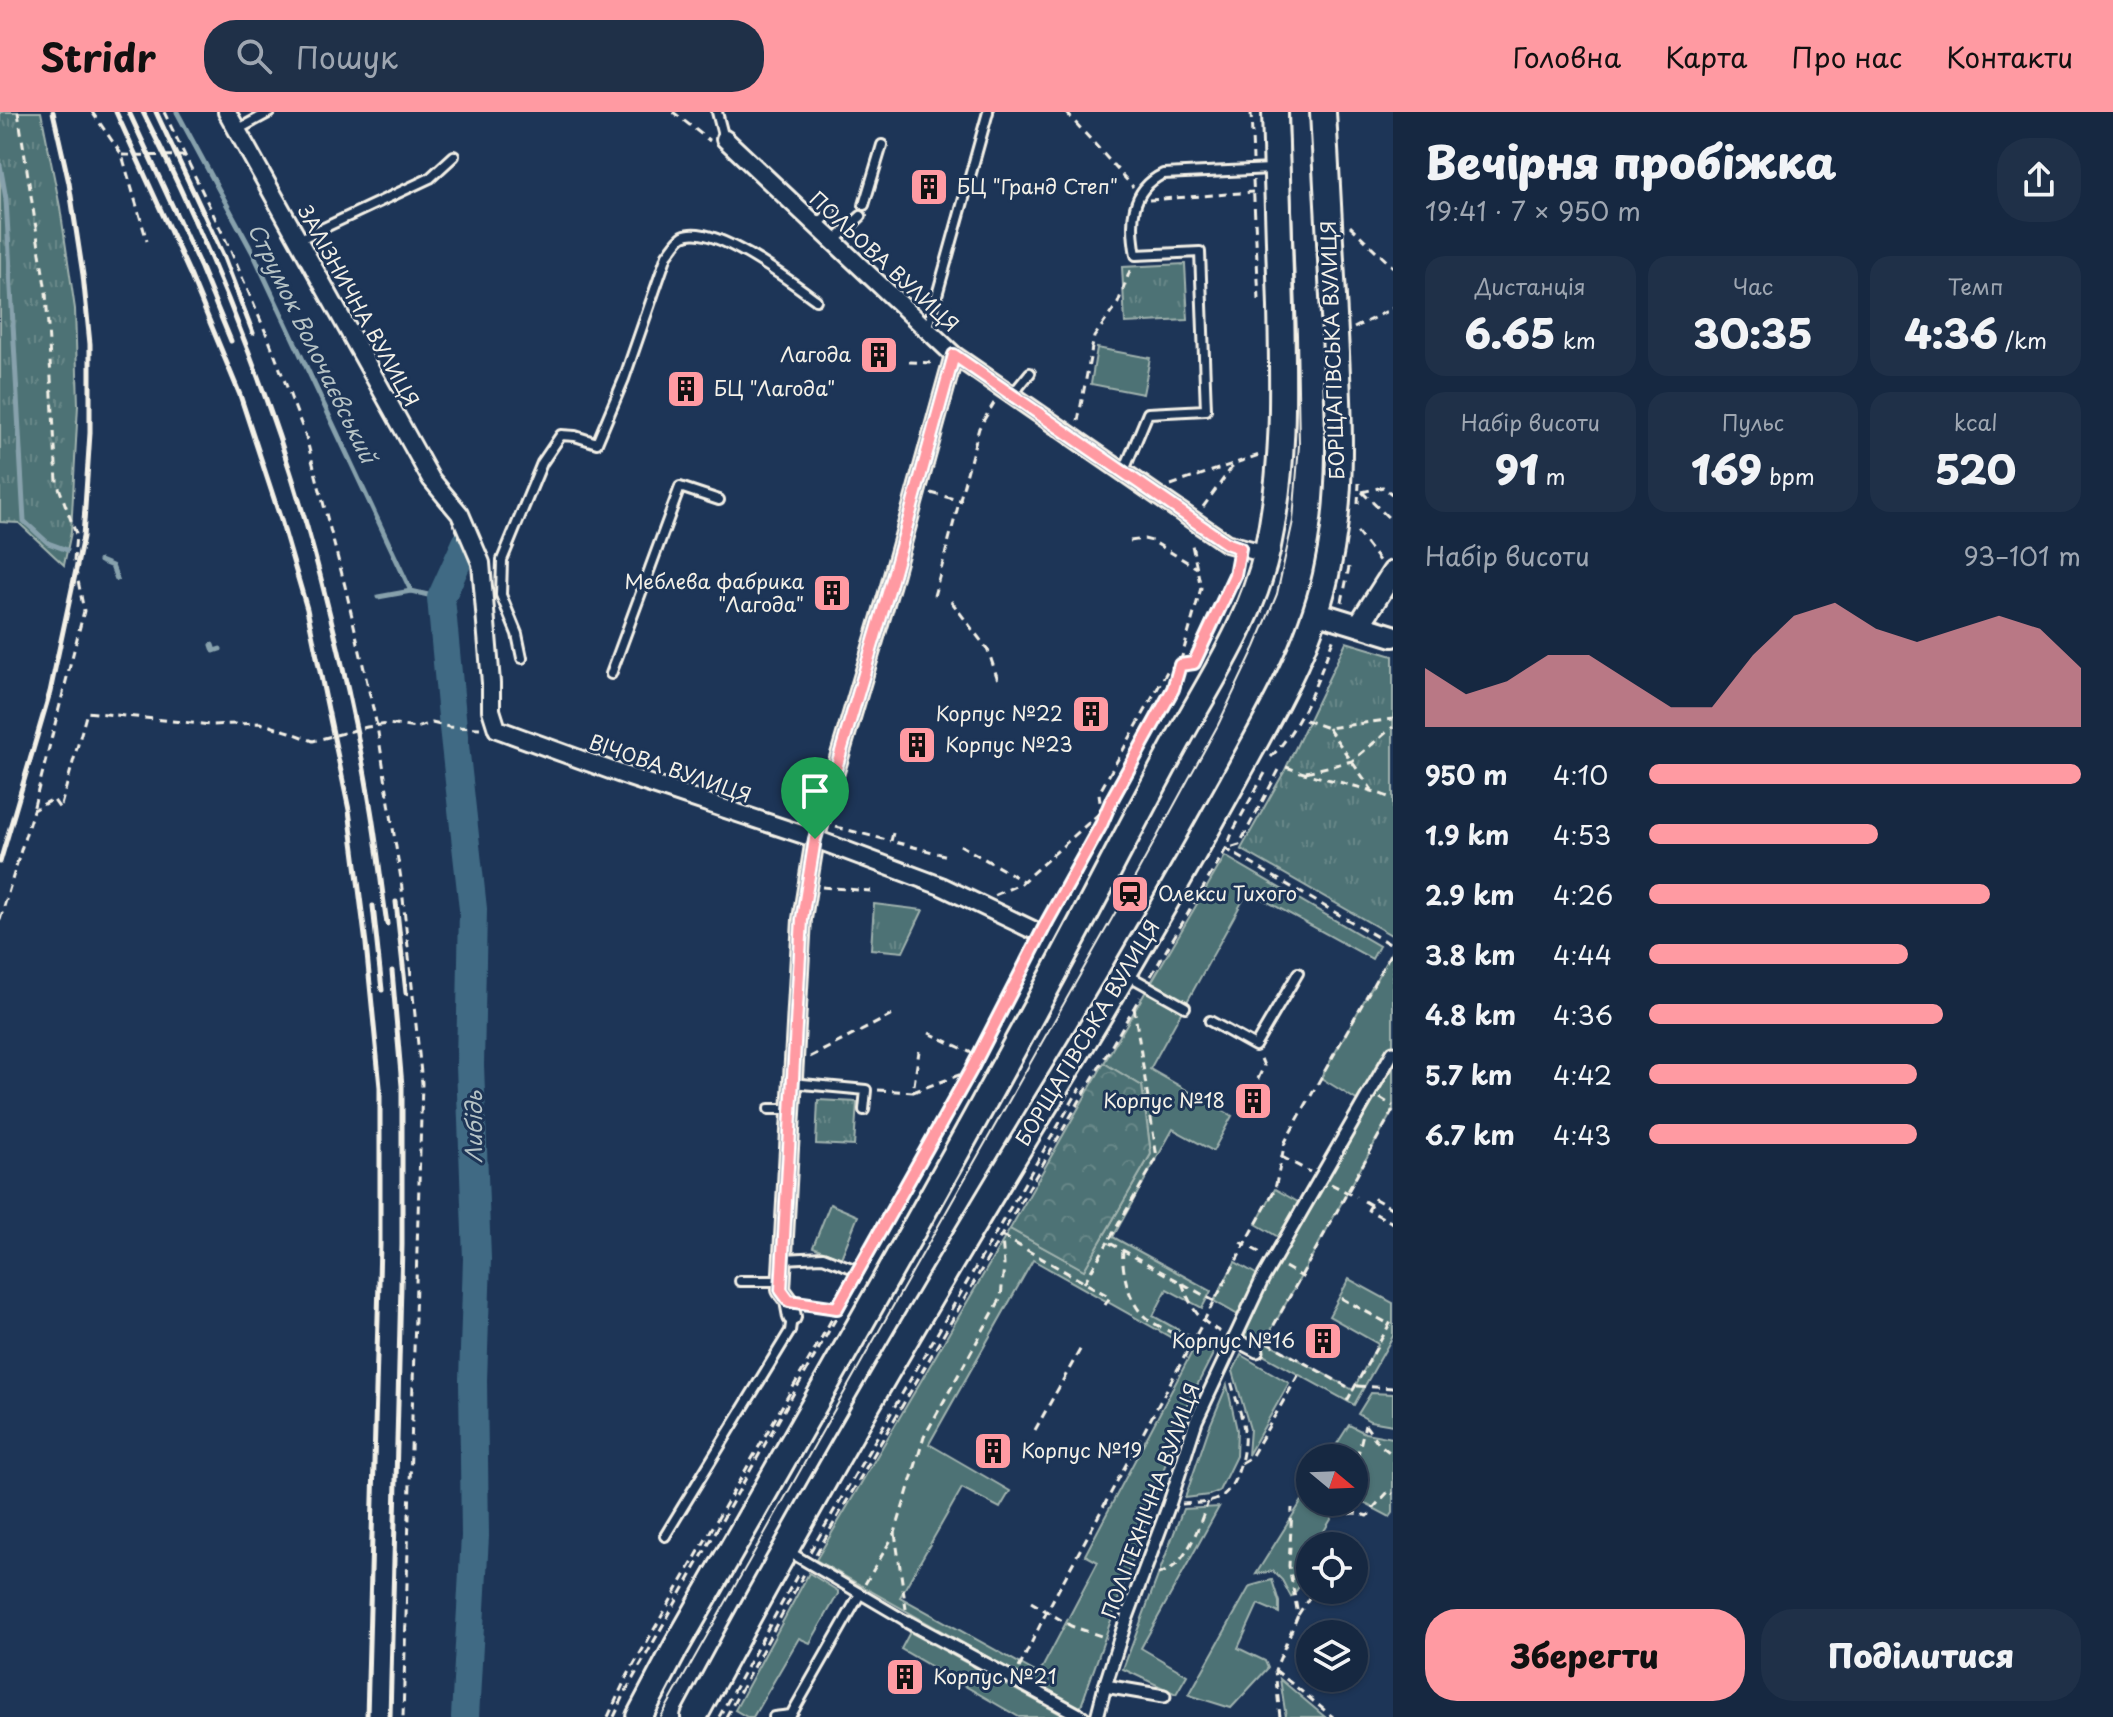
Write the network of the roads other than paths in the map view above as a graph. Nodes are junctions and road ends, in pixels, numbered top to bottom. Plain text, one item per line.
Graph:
1 (227, 112) edge
2 (270, 112) edge
3 (717, 112) edge
4 (988, 112) edge
5 (1275, 112) edge
6 (1323, 112) edge
7 (237, 130) junction
8 (719, 142) joint
9 (882, 145) dead end
10 (454, 156) dead end
11 (1265, 169) junction
12 (864, 205) dead end
13 (831, 211) dead end
14 (861, 216) dead end
15 (816, 226) junction
16 (298, 240) junction
17 (833, 242) junction
18 (816, 300) dead end
19 (927, 331) junction
20 (948, 359) junction
21 (1030, 373) dead end
22 (1012, 395) junction
23 (1123, 473) junction
24 (719, 500) dead end
25 (1266, 554) junction
26 (1389, 570) edge
27 (1315, 612) junction
28 (1359, 625) junction
29 (1393, 636) edge
30 (522, 658) dead end
31 (611, 674) dead end
32 (497, 729) joint
33 (815, 839) junction
34 (1039, 934) road end
35 (1298, 973) dead end
36 (1136, 979) junction
37 (1185, 1007) dead end
38 (1210, 1021) dead end
39 (1393, 1052) edge
40 (792, 1083) junction
41 (769, 1109) dead end
42 (791, 1109) junction
43 (864, 1110) dead end
44 (782, 1259) junction
45 (858, 1273) road end
46 (740, 1281) dead end
47 (781, 1281) junction
48 (790, 1309) joint
49 (1234, 1339) junction
50 (1257, 1351) dead end
51 (665, 1536) dead end
52 (786, 1549) junction
53 (860, 1594) junction
54 (908, 1622) joint
55 (1105, 1686) junction
56 (1164, 1696) dead end
57 (639, 1717) edge
58 (694, 1717) edge
59 (774, 1717) edge
60 (1083, 1717) edge
61 (1097, 1717) edge

1 - 7 street, ЗАЛІЗНИЧНА ВУЛИЦЯ
2 - 7 lane
3 - 8 lane
4 - 19 lane
5 - 11 main road
6 - 27 main road, БОРЩАГІВСЬКА ВУЛИЦЯ
7 - 16 street, ЗАЛІЗНИЧНА ВУЛИЦЯ
8 - 15 street, ПОЛЬОВА ВУЛИЦЯ
9 - 12 lane
10 - 16 lane
11 - 23 lane
11 - 25 main road
13 - 15 lane
14 - 17 lane
15 - 17 street, ПОЛЬОВА ВУЛИЦЯ
16 - 32 street, ЗАЛІЗНИЧНА ВУЛИЦЯ
17 - 19 street, ПОЛЬОВА ВУЛИЦЯ
18 - 30 lane
19 - 20 street, ПОЛЬОВА ВУЛИЦЯ
20 - 22 street, ПОЛЬОВА ВУЛИЦЯ
20 - 33 street
21 - 22 lane
22 - 23 street, ПОЛЬОВА ВУЛИЦЯ
23 - 25 street, ПОЛЬОВА ВУЛИЦЯ
24 - 31 lane
25 - 57 main road
26 - 28 street
27 - 28 street
27 - 36 main road, БОРЩАГІВСЬКА ВУЛИЦЯ
28 - 29 street
32 - 33 street, ВІЧОВА ВУЛИЦЯ
33 - 34 street, ВІЧОВА ВУЛИЦЯ
33 - 40 street
35 - 38 lane
36 - 37 lane
36 - 52 main road, БОРЩАГІВСЬКА ВУЛИЦЯ
39 - 49 street, ПОЛІТЕХНІЧНА ВУЛИЦЯ
40 - 42 street
40 - 43 lane
41 - 42 lane
42 - 44 street
44 - 45 lane
44 - 47 street
46 - 47 lane
47 - 48 street
48 - 51 lane
49 - 50 street
49 - 55 street, ПОЛІТЕХНІЧНА ВУЛИЦЯ
52 - 53 lane
52 - 58 main road, БОРЩАГІВСЬКА ВУЛИЦЯ
53 - 54 lane
53 - 59 lane
54 - 60 street
55 - 56 street
55 - 61 street, ПОЛІТЕХНІЧНА ВУЛИЦЯ

